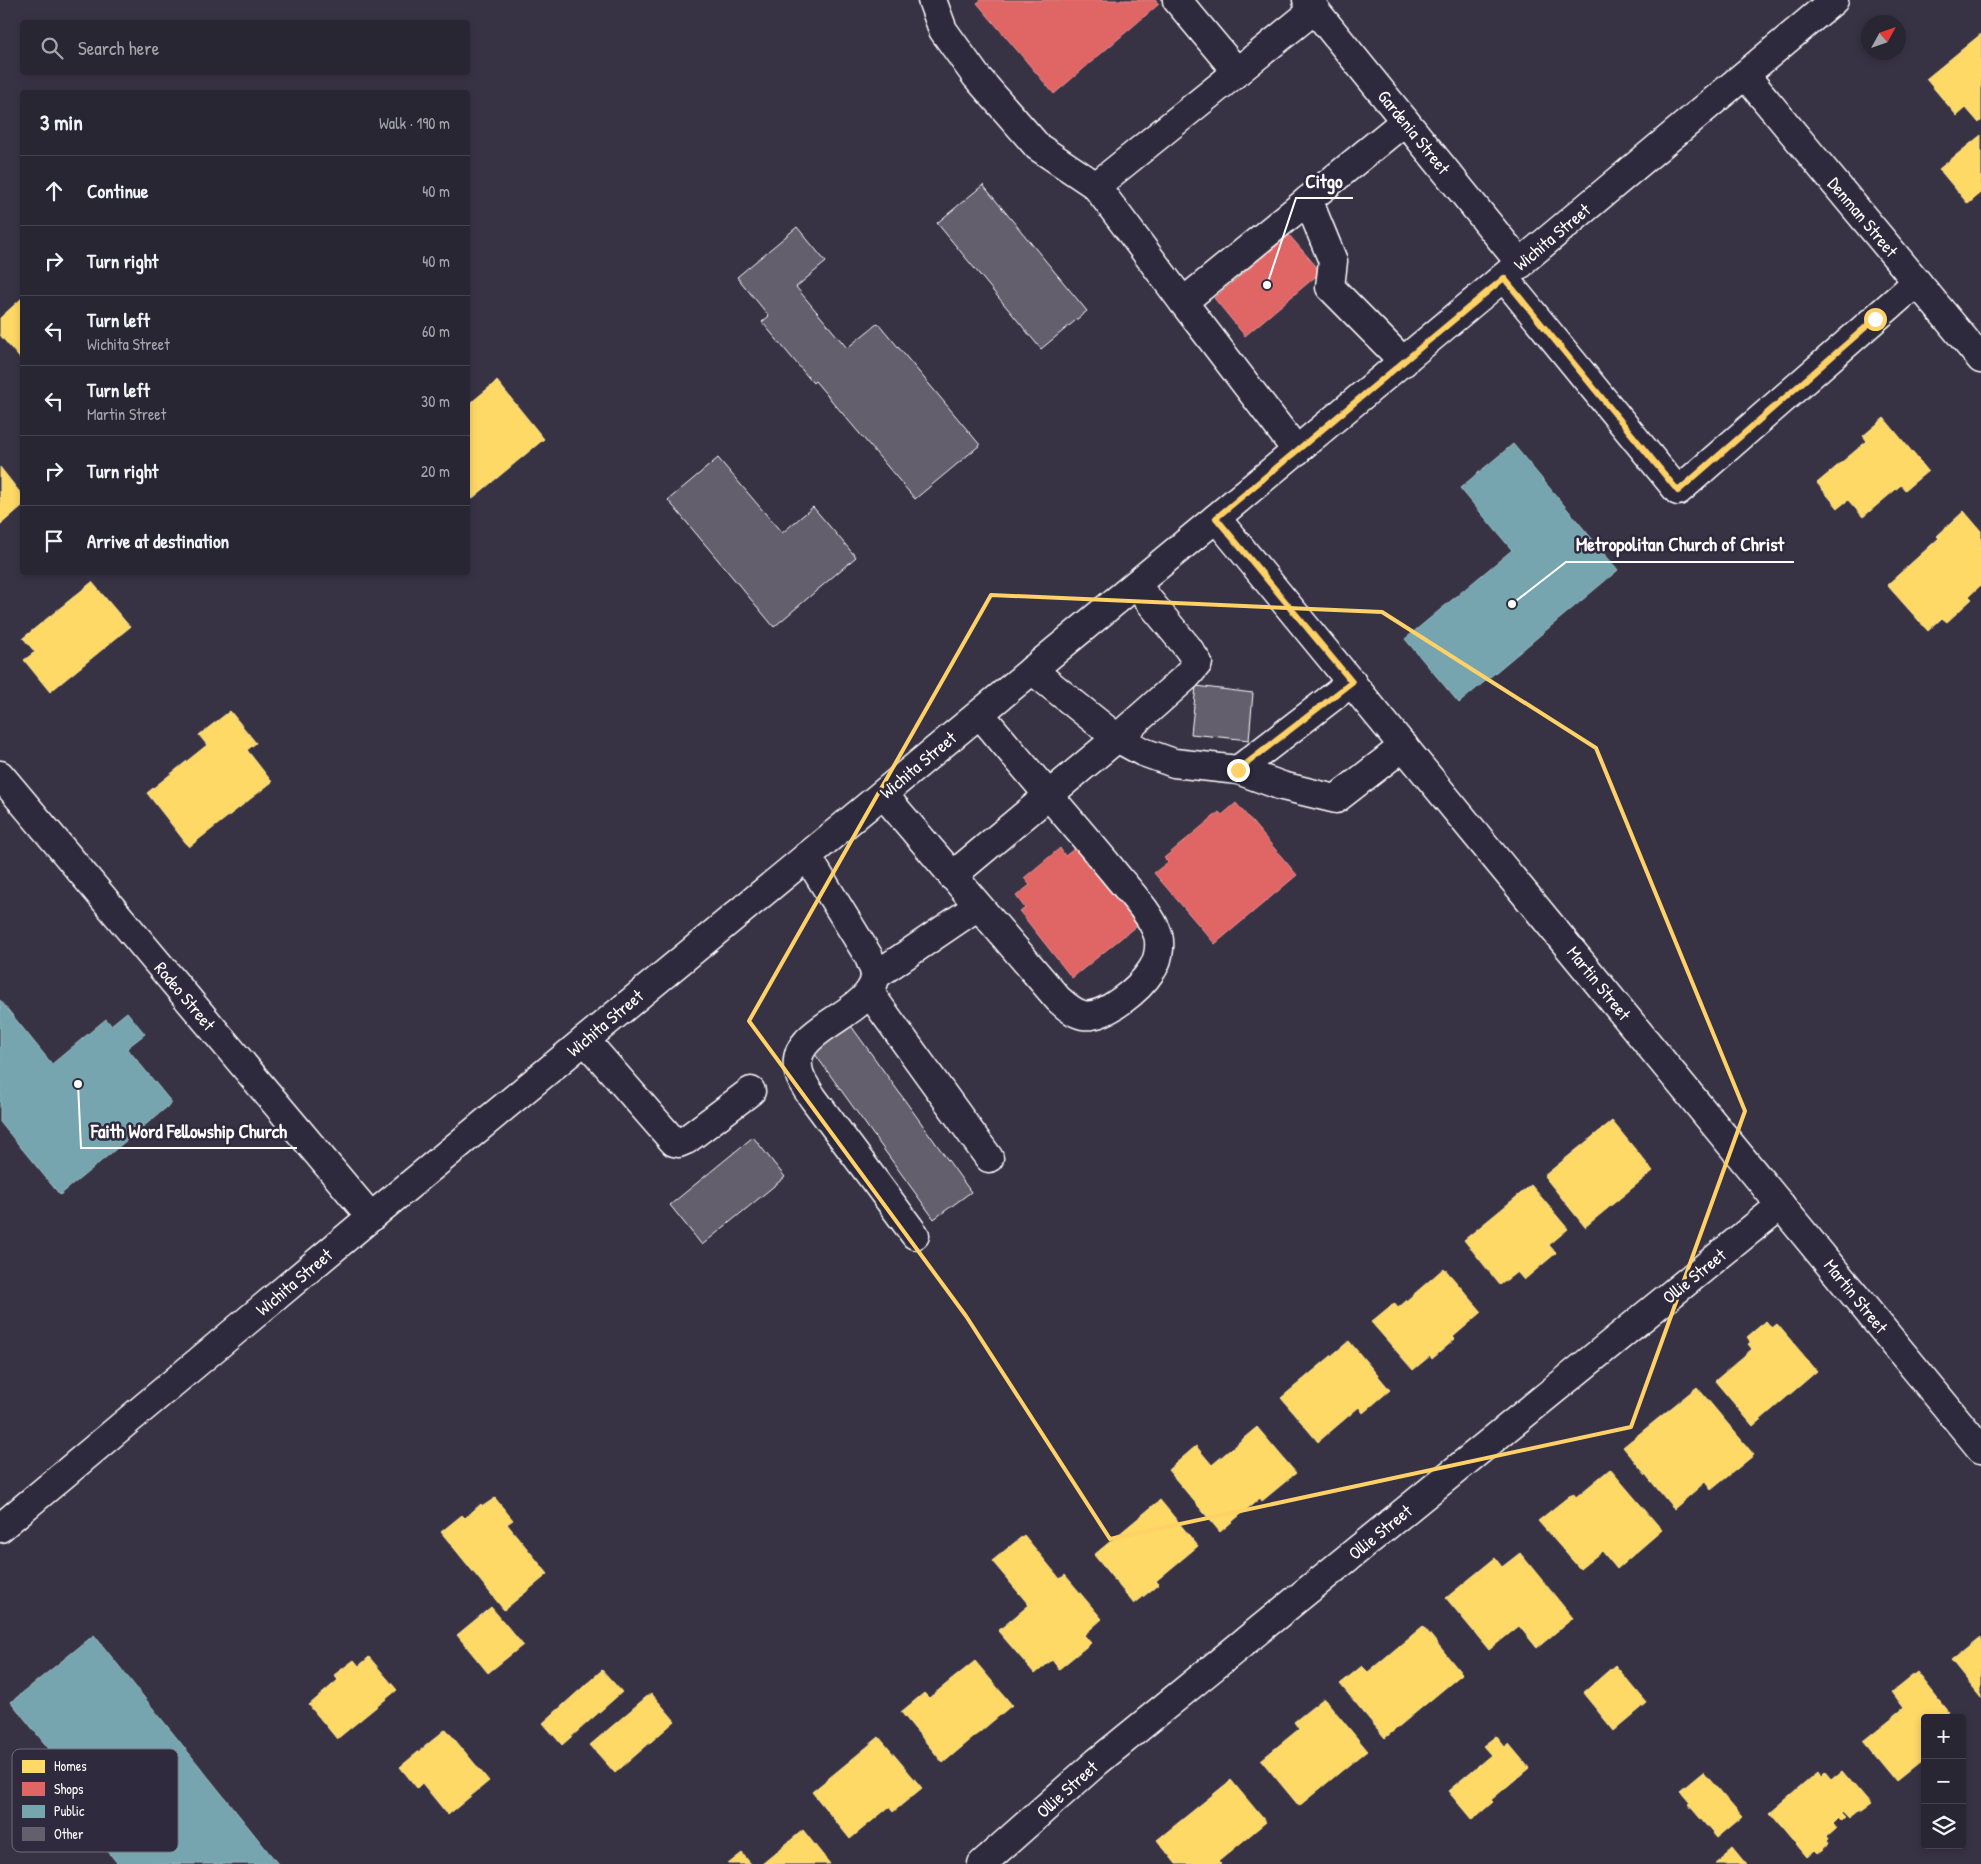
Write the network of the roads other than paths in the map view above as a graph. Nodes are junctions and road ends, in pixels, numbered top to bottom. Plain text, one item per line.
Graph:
1 (932, 0) edge
2 (1177, 0) edge
3 (1834, 0) edge
4 (1311, 5) edge
5 (1237, 72) junction
6 (1745, 75) junction
7 (1405, 121) junction
8 (1096, 186) junction
9 (1308, 200) junction
10 (1512, 271) junction
11 (1917, 282) junction
12 (1183, 302) junction
13 (1981, 360) edge
14 (1404, 362) junction
15 (1297, 450) junction
16 (1216, 518) junction
17 (1136, 585) junction
18 (1032, 670) junction
19 (1352, 682) junction
20 (980, 714) junction
21 (1117, 738) junction
22 (1404, 746) junction
23 (1238, 770) junction
24 (0, 775) edge
25 (883, 794) junction
26 (1049, 796) junction
27 (807, 856) junction
28 (952, 876) junction
29 (978, 906) junction
30 (872, 984) junction
31 (585, 1040) junction
32 (751, 1091) dead end
33 (989, 1158) dead end
34 (1781, 1205) junction
35 (371, 1217) junction
36 (915, 1235) dead end
37 (1981, 1449) edge
38 (0, 1528) edge
39 (982, 1864) edge

1 - 8 street
2 - 5 street
3 - 6 street, Wichita Street
4 - 5 street
4 - 7 street, Gardenia Street
5 - 8 street
6 - 10 street, Wichita Street
6 - 11 street, Denman Street
7 - 9 street
7 - 10 street, Gardenia Street
8 - 12 street
9 - 12 street
9 - 14 street
10 - 11 street, Gardenia Street
10 - 14 street, Wichita Street
11 - 13 street, Denman Street
12 - 15 street
14 - 15 street, Wichita Street
15 - 16 street, Wichita Street
16 - 17 street, Wichita Street
16 - 19 street, Martin Street
17 - 18 street, Wichita Street
17 - 21 street
18 - 20 street, Wichita Street
18 - 21 street
19 - 22 street, Martin Street
19 - 23 street
20 - 25 street, Wichita Street
20 - 26 street
21 - 23 street
21 - 26 street
22 - 23 street
22 - 34 street, Martin Street
24 - 35 street, Rodeo Street
25 - 27 street, Wichita Street
25 - 28 street
26 - 28 street
26 - 29 street
27 - 30 street
27 - 31 street, Wichita Street
28 - 29 street
29 - 30 street
30 - 33 street
30 - 36 street
31 - 32 street
31 - 35 street, Wichita Street
34 - 37 street, Martin Street
34 - 39 street, Ollie Street
35 - 38 street, Wichita Street

